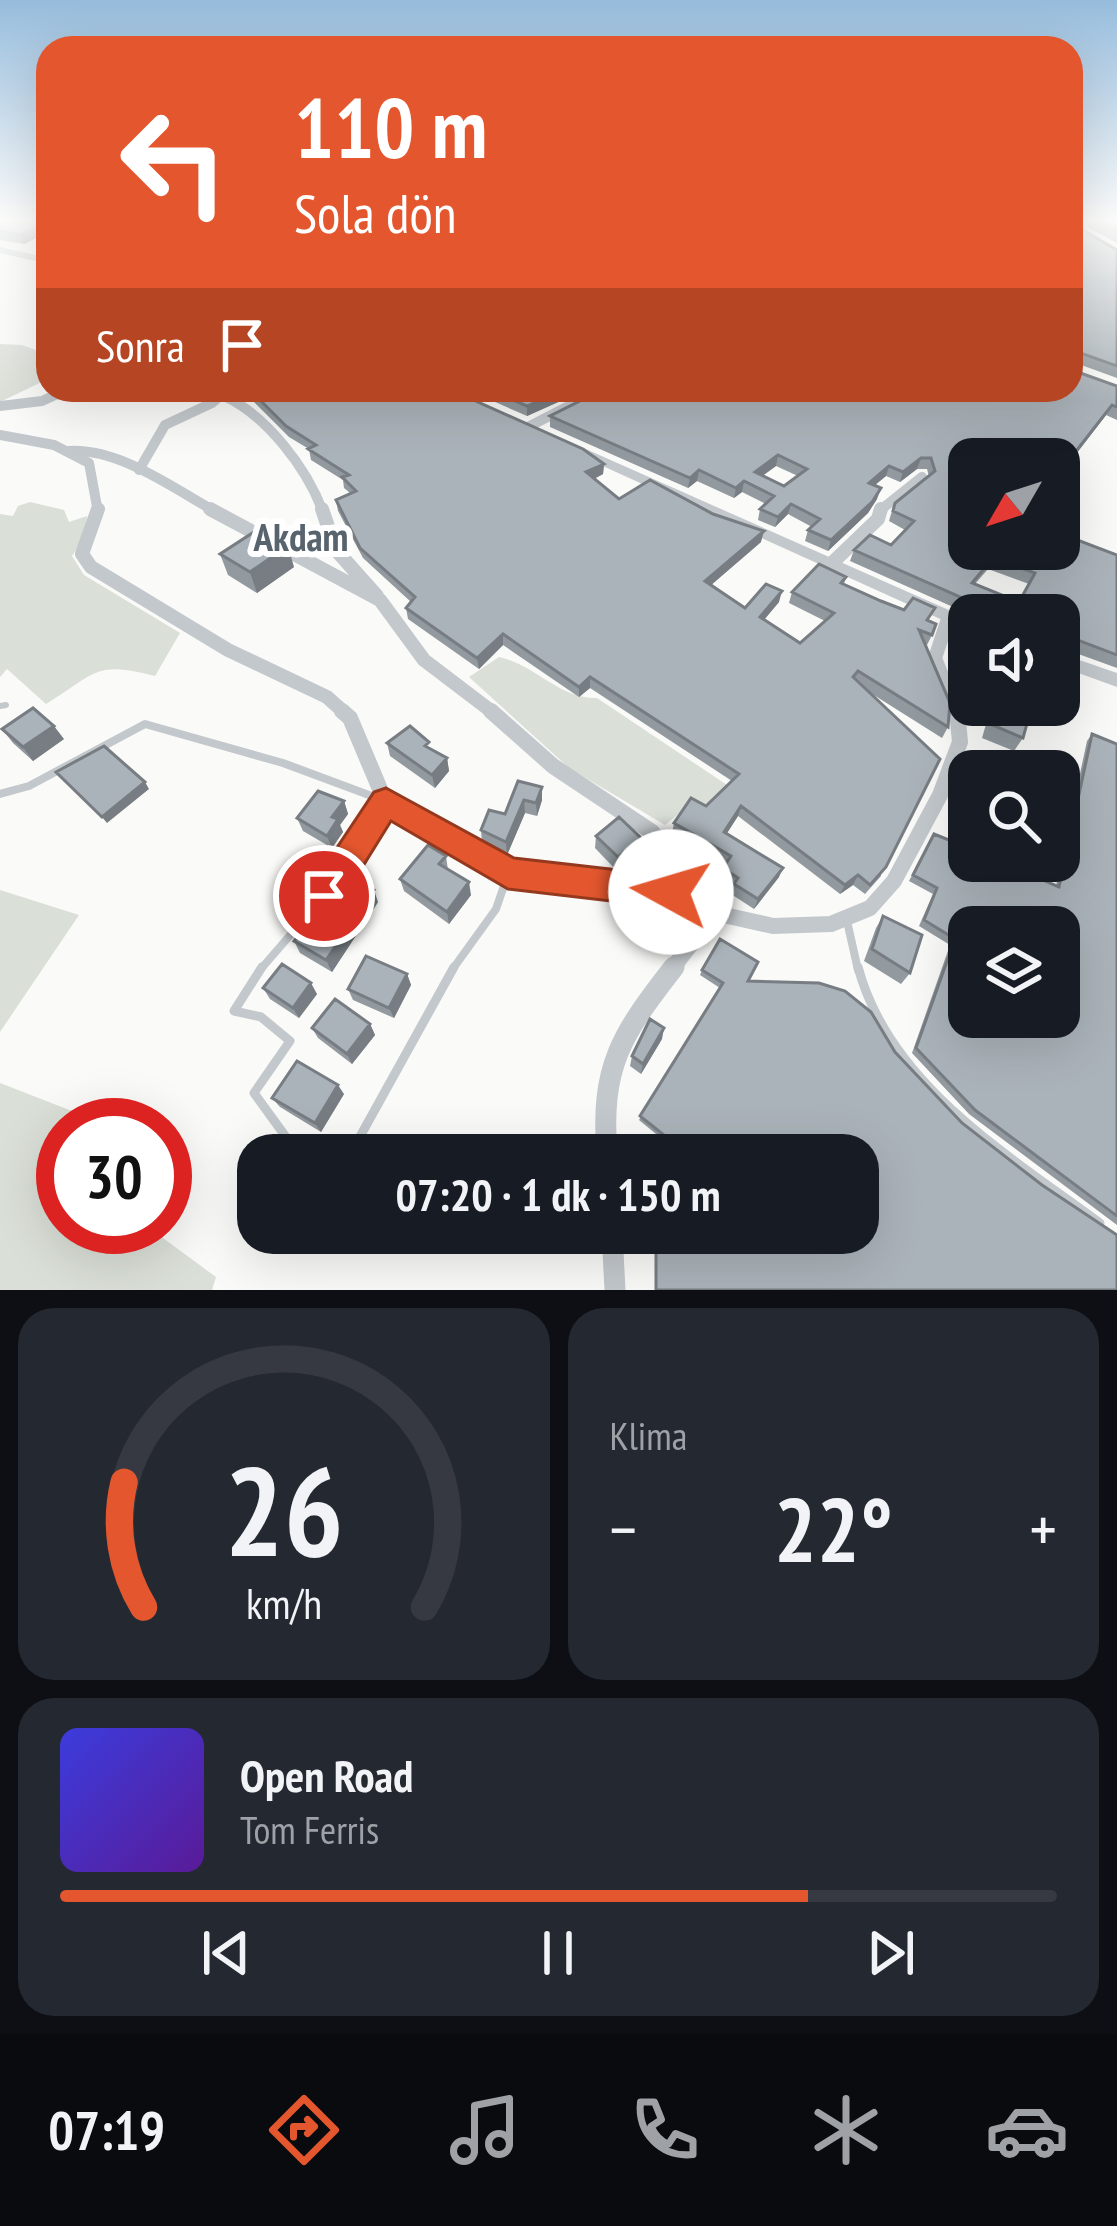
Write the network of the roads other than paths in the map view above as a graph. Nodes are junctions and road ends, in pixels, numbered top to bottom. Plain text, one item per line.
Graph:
1 (36, 402) edge
2 (208, 402) edge
3 (240, 402) edge
4 (577, 402) edge
5 (0, 406) edge
6 (508, 418) edge
7 (528, 427) junction
8 (0, 435) edge
9 (548, 436) edge
10 (568, 446) edge
11 (68, 452) junction
12 (139, 470) junction
13 (922, 477) edge
14 (830, 565) junction
15 (380, 600) junction
16 (948, 619) joint
17 (1080, 667) edge
18 (1117, 680) edge
19 (948, 691) edge
20 (958, 726) edge
21 (0, 794) edge
22 (386, 801) junction
23 (508, 873) junction
24 (715, 914) junction
25 (846, 917) junction
26 (284, 1134) edge
27 (361, 1134) edge
28 (605, 1134) edge
29 (1117, 1236) edge
30 (612, 1254) edge
31 (615, 1290) edge

1 - 5 street
2 - 12 street
3 - 15 street
4 - 7 street
6 - 7 street
7 - 9 street
8 - 11 street
10 - 14 street
11 - 12 street
11 - 22 street
12 - 15 street
13 - 14 street
14 - 16 street
15 - 24 street
16 - 19 street
17 - 18 street
20 - 25 street
21 - 22 lane
22 - 23 street
22 - 26 lane
23 - 24 street
23 - 27 lane
24 - 25 street
24 - 28 street
25 - 29 lane
30 - 31 street

